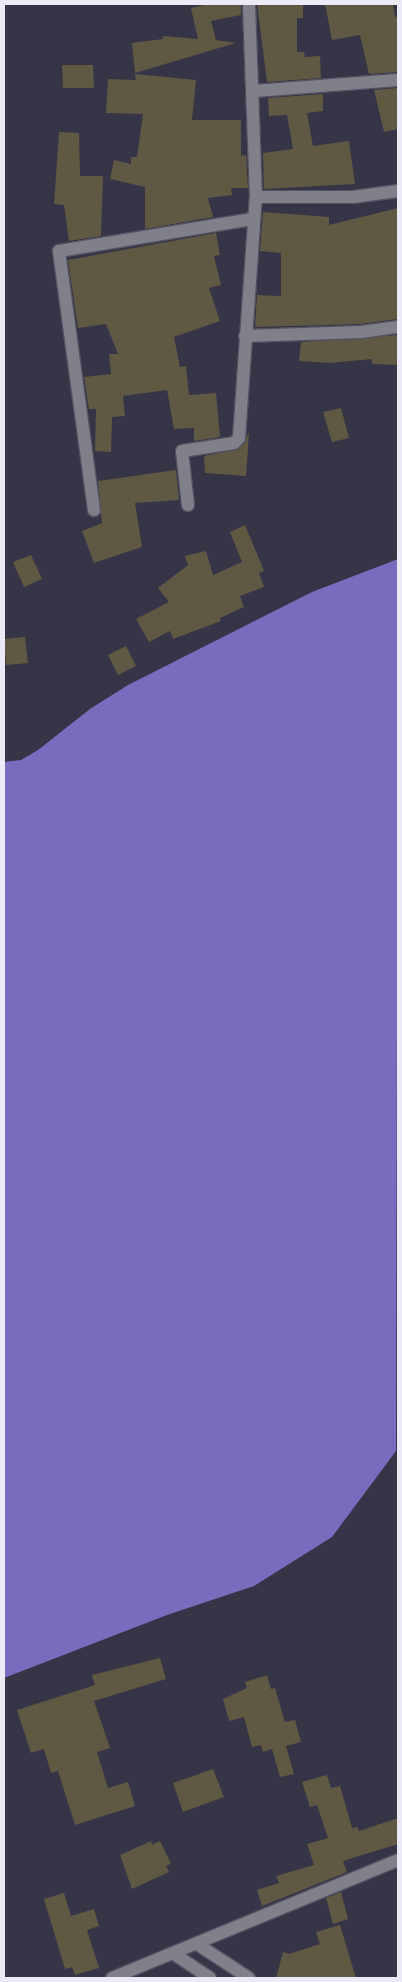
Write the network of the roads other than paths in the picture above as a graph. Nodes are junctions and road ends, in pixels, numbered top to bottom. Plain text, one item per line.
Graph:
1 (250, 4) edge
2 (398, 80) edge
3 (254, 91) junction
4 (398, 191) edge
5 (256, 197) junction
6 (252, 218) junction
7 (398, 327) edge
8 (245, 336) junction
9 (188, 505) dead end
10 (94, 510) dead end
11 (398, 1860) edge
12 (197, 1944) junction
13 (174, 1954) junction
14 (112, 1978) edge
15 (210, 1978) edge
16 (249, 1978) edge

1 - 3 street
2 - 3 street
3 - 5 street
4 - 5 street
5 - 6 street
6 - 8 street
6 - 10 street
7 - 8 street
8 - 9 street
11 - 12 street
12 - 13 street
12 - 16 street
13 - 14 street
13 - 15 street

